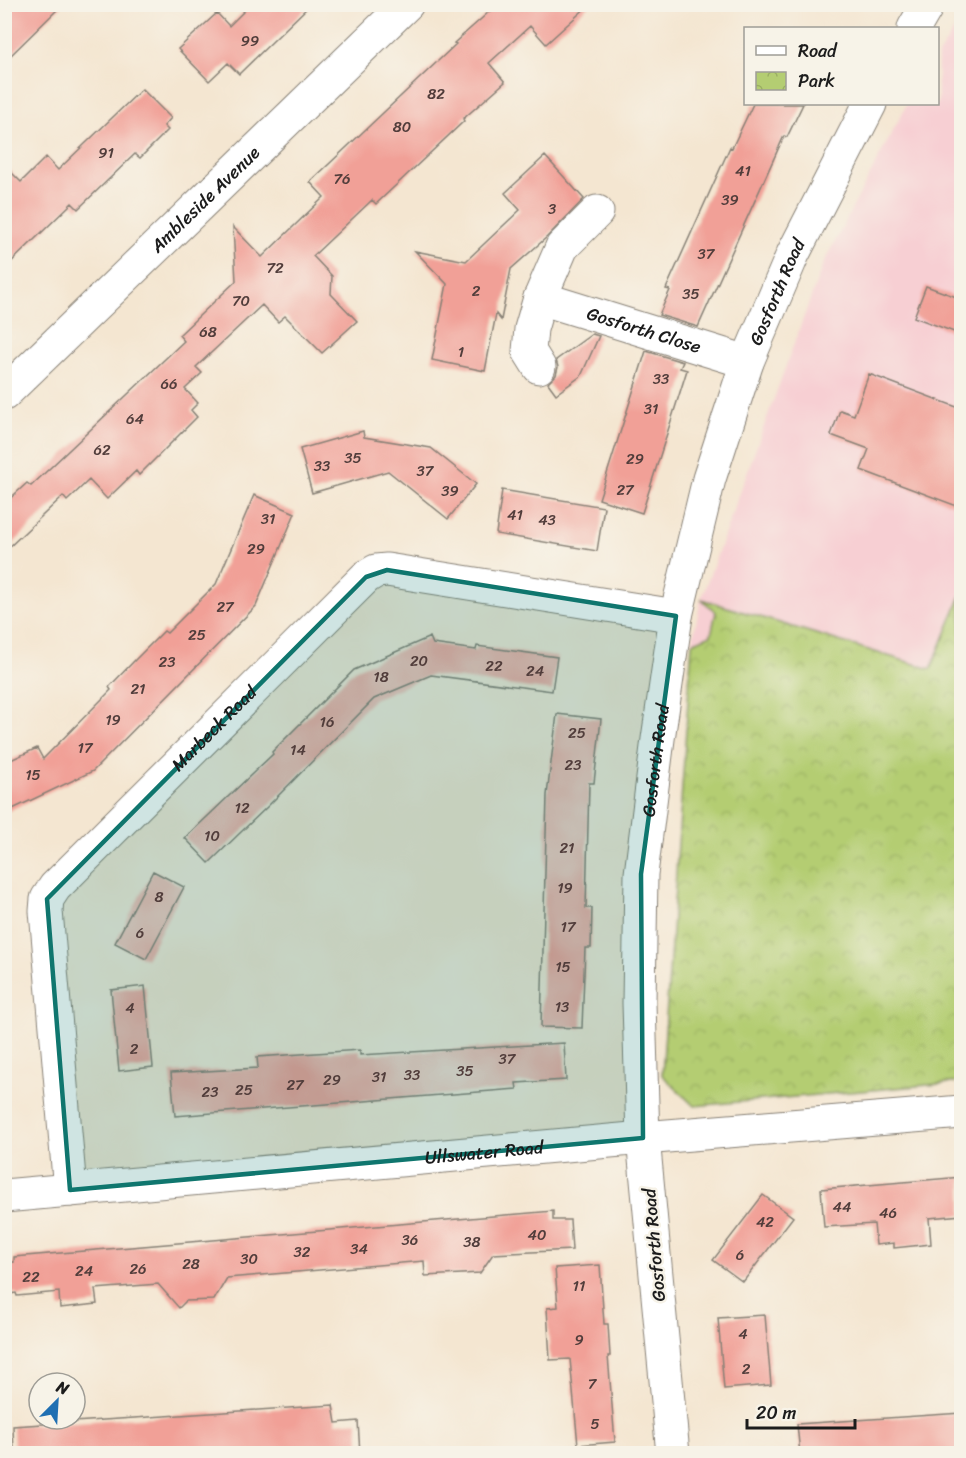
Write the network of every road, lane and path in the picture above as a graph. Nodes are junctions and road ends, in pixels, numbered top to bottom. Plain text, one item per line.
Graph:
1 (407, 4) edge
2 (928, 4) edge
3 (915, 27) edge
4 (869, 105) edge
5 (597, 212) dead end
6 (540, 298) junction
7 (747, 362) junction
8 (538, 367) dead end
9 (4, 394) edge
10 (676, 616) junction
11 (962, 1112) edge
12 (644, 1138) junction
13 (70, 1190) junction
14 (4, 1196) edge
15 (673, 1454) edge

1 - 9 street, Ambleside Avenue
2 - 3 street
4 - 7 street, Gosforth Road
5 - 6 street
6 - 7 street, Gosforth Close
6 - 8 street
7 - 10 street, Gosforth Road
10 - 12 street, Gosforth Road
10 - 13 street, Marbeck Road
11 - 12 street, Ullswater Road
12 - 13 street, Ullswater Road
12 - 15 street, Gosforth Road
13 - 14 street, Ullswater Road

